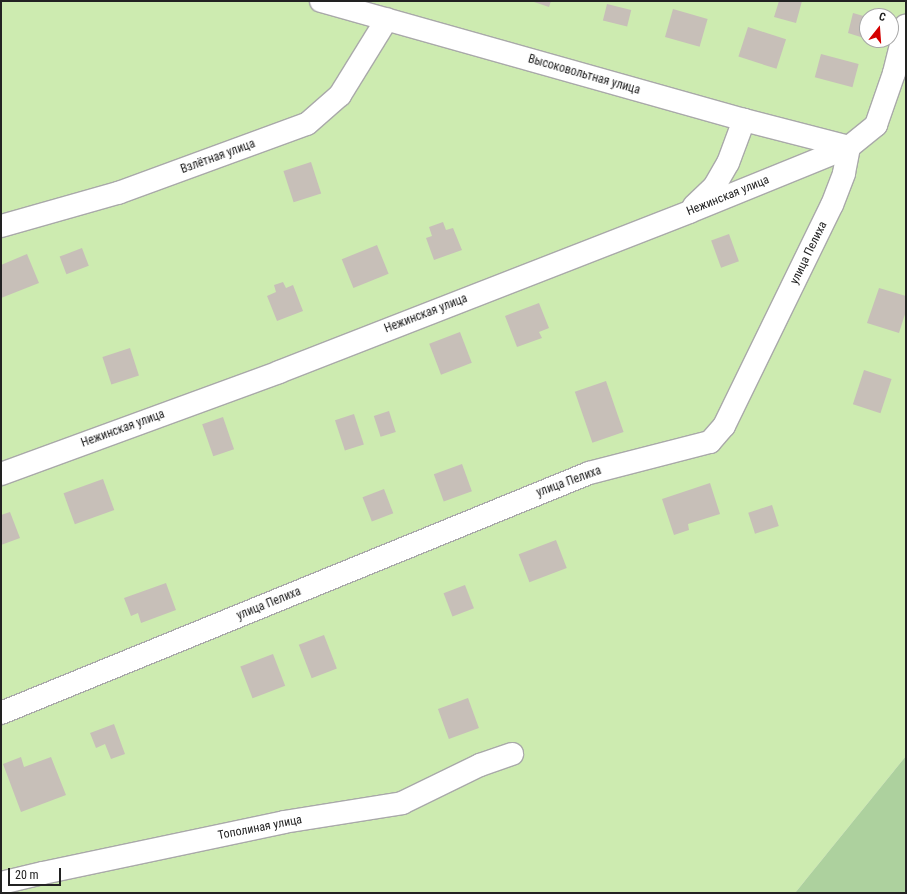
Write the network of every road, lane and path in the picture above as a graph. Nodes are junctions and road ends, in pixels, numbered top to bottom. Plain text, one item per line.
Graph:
1 (321, 1) edge
2 (387, 20) junction
3 (906, 25) edge
4 (744, 120) junction
5 (849, 147) junction
6 (689, 212) junction
7 (1, 226) edge
8 (1, 474) edge
9 (1, 713) edge
10 (512, 754) dead end
11 (1, 883) edge

1 - 2 street, Высоковольтная улица
2 - 4 street, Высоковольтная улица
2 - 7 street, Взлётная улица
3 - 5 street
4 - 5 street, Высоковольтная улица
4 - 6 street
5 - 6 street, Нежинская улица
5 - 9 street, улица Пелиха
6 - 8 street, Нежинская улица
10 - 11 street, Тополиная улица

